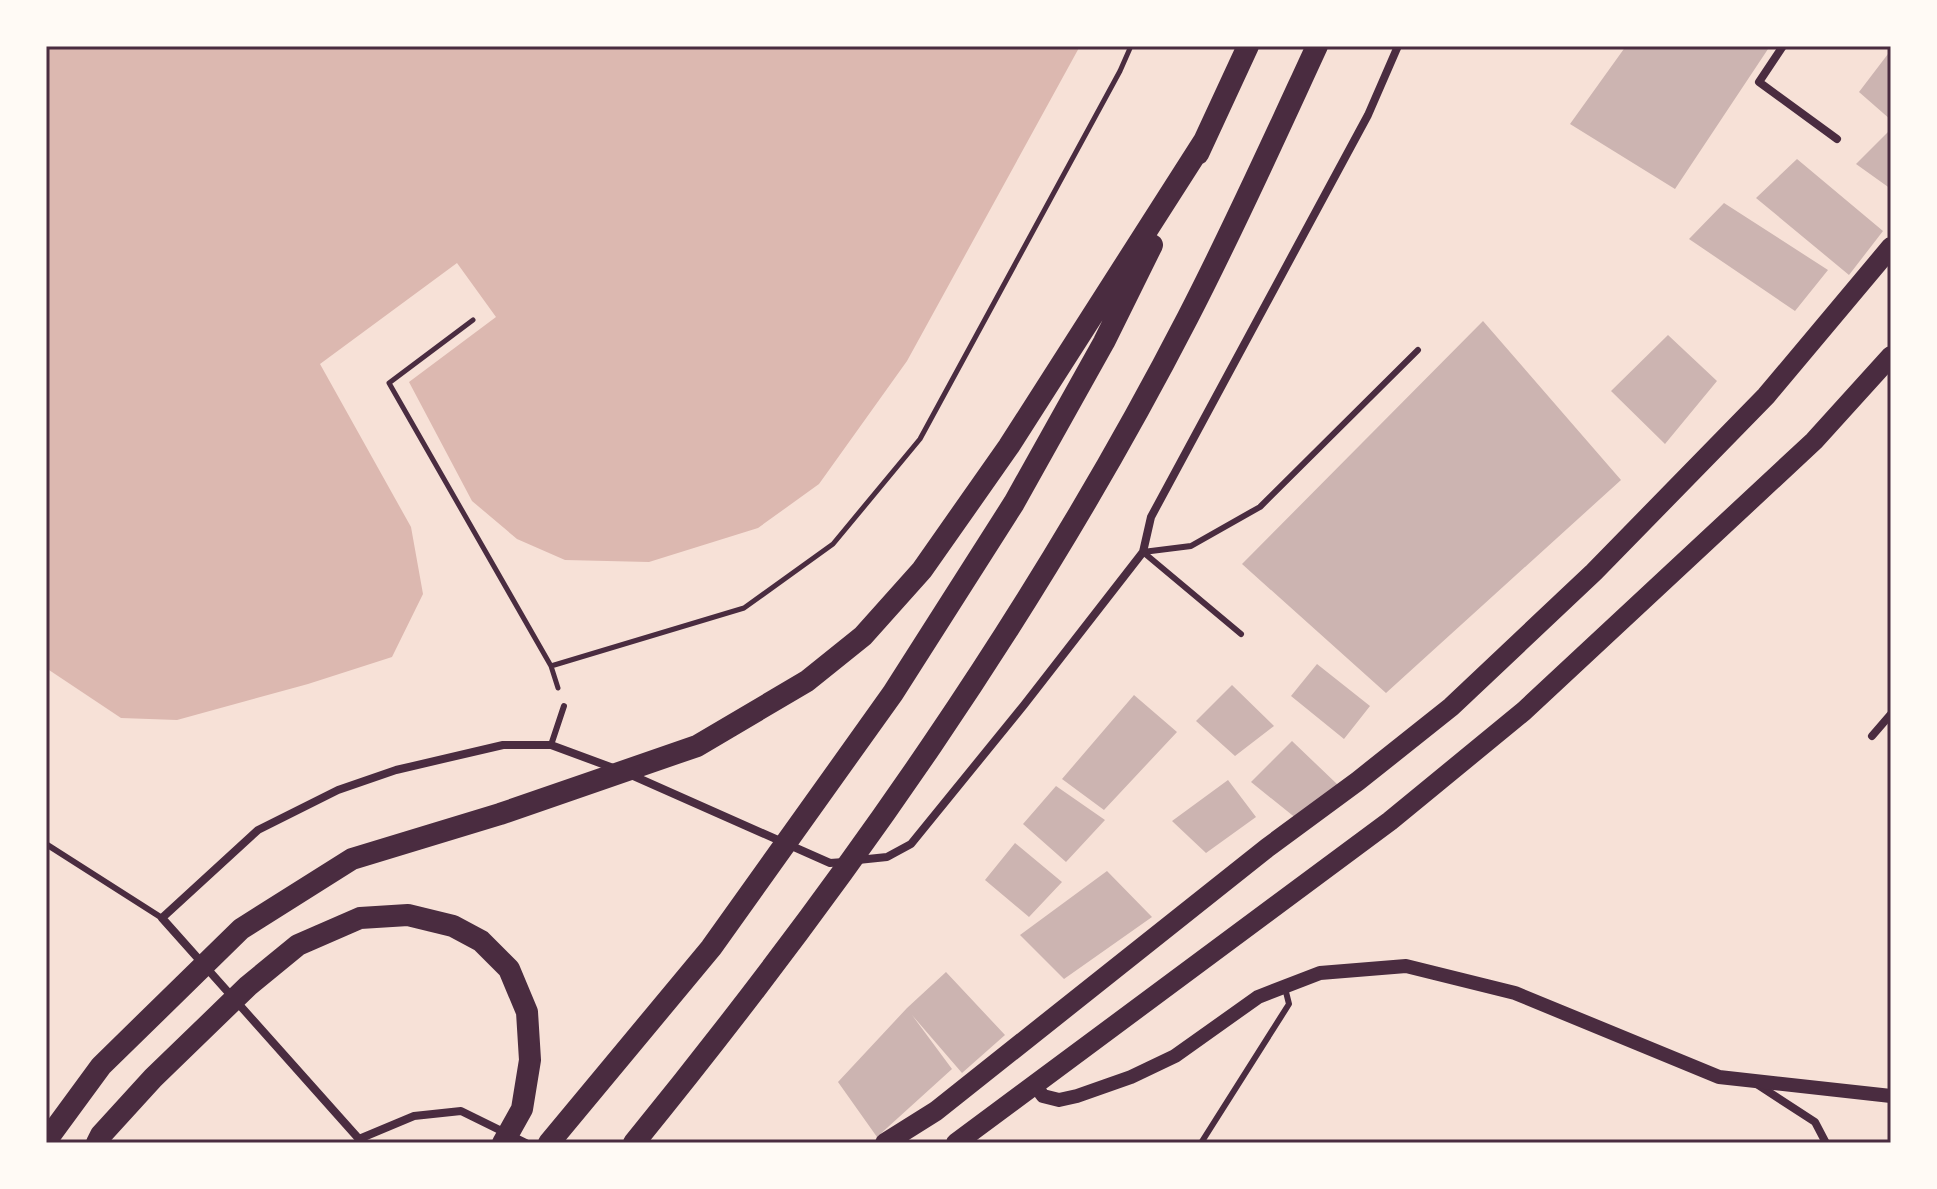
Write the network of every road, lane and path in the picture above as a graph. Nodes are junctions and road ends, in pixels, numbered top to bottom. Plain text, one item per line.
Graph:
1 (1131, 46) edge
2 (1248, 46) edge
3 (1317, 46) edge
4 (1398, 46) edge
5 (1783, 46) edge
6 (1837, 139) dead end
7 (1204, 141) junction
8 (1891, 247) edge
9 (473, 320) dead end
10 (1418, 350) dead end
11 (1891, 356) edge
12 (1143, 552) junction
13 (1241, 634) dead end
14 (564, 706) dead end
15 (1891, 714) edge
16 (1872, 736) dead end
17 (551, 745) junction
18 (46, 844) edge
19 (162, 918) junction
20 (1285, 986) junction
21 (1749, 1080) junction
22 (1034, 1084) junction
23 (1891, 1096) edge
24 (46, 1141) edge
25 (355, 1141) edge
26 (97, 1143) edge
27 (503, 1143) edge
28 (526, 1143) edge
29 (549, 1143) edge
30 (634, 1143) edge
31 (885, 1143) edge
32 (956, 1143) edge
33 (1201, 1143) edge
34 (1826, 1143) edge

1 - 9 path
2 - 7 highway
3 - 30 highway
4 - 12 street
5 - 6 street
7 - 24 highway
7 - 29 highway
8 - 31 main road
10 - 12 lane
11 - 22 main road
12 - 13 lane
12 - 17 street
14 - 17 lane
15 - 16 street
17 - 19 street
18 - 19 lane
19 - 25 street
20 - 21 street
20 - 22 street
20 - 33 lane
21 - 23 street
21 - 34 street
22 - 32 main road
25 - 28 street
26 - 27 highway

